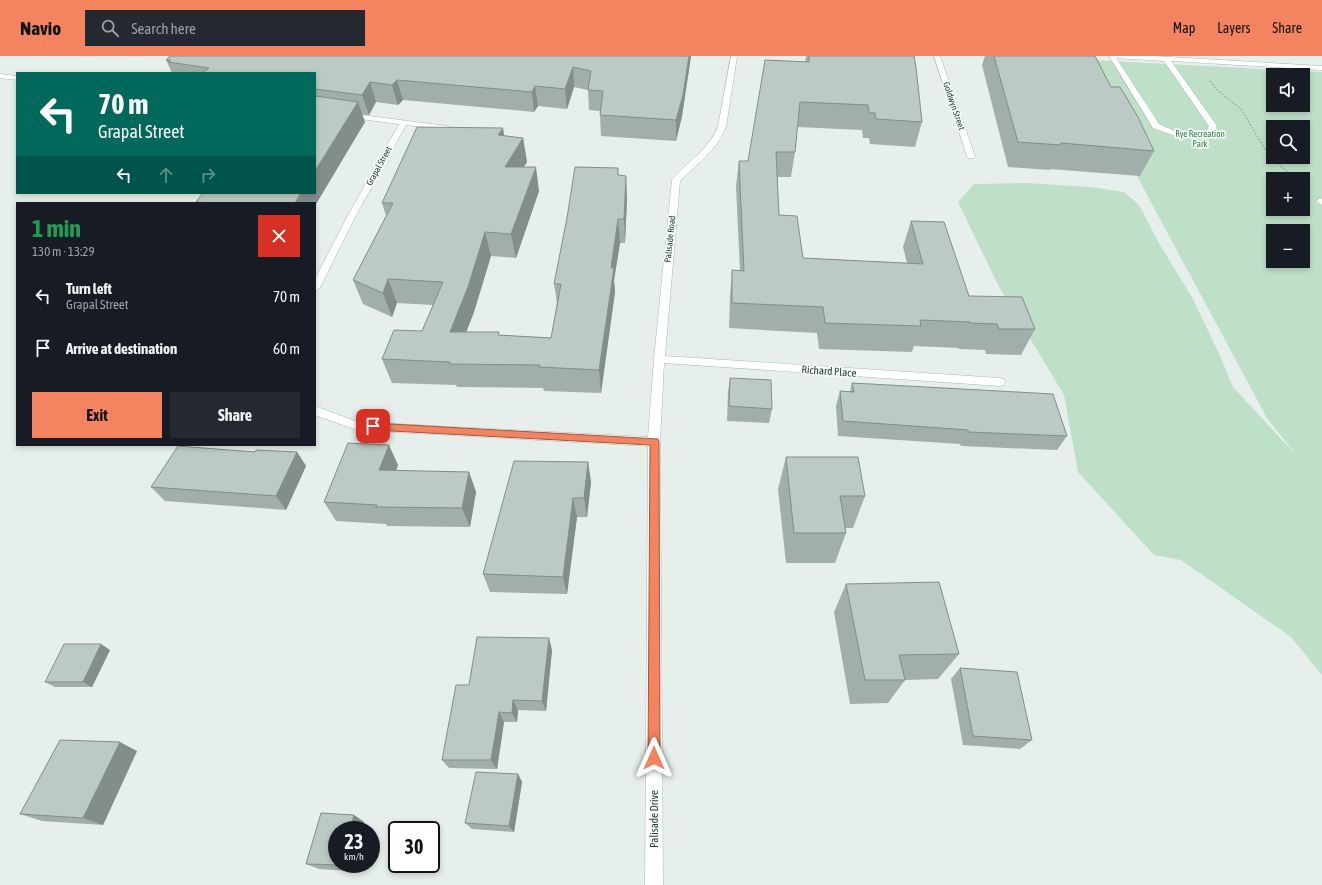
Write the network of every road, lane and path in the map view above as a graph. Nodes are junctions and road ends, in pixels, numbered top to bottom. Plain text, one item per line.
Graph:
1 (734, 56) edge
2 (937, 56) edge
3 (1112, 56) edge
4 (1118, 56) edge
5 (1212, 56) edge
6 (1166, 59) junction
7 (1217, 62) junction
8 (1322, 68) edge
9 (0, 76) edge
10 (1208, 77) dead end
11 (16, 78) edge
12 (316, 111) edge
13 (403, 124) junction
14 (454, 129) edge
15 (971, 156) dead end
16 (1287, 172) edge
17 (316, 286) edge
18 (659, 359) junction
19 (1000, 382) dead end
20 (316, 410) edge
21 (654, 442) junction
22 (654, 885) edge

1 - 18 street, Palisade Road
2 - 15 street, Goldwyn Street
3 - 6 street
4 - 6 street
5 - 7 street
6 - 7 street
7 - 8 street
9 - 11 street
10 - 16 path
12 - 13 street
13 - 14 street
13 - 17 street, Grapal Street
18 - 19 street, Richard Place
18 - 21 street, Palisade Road
20 - 21 street
21 - 22 street, Palisade Drive

